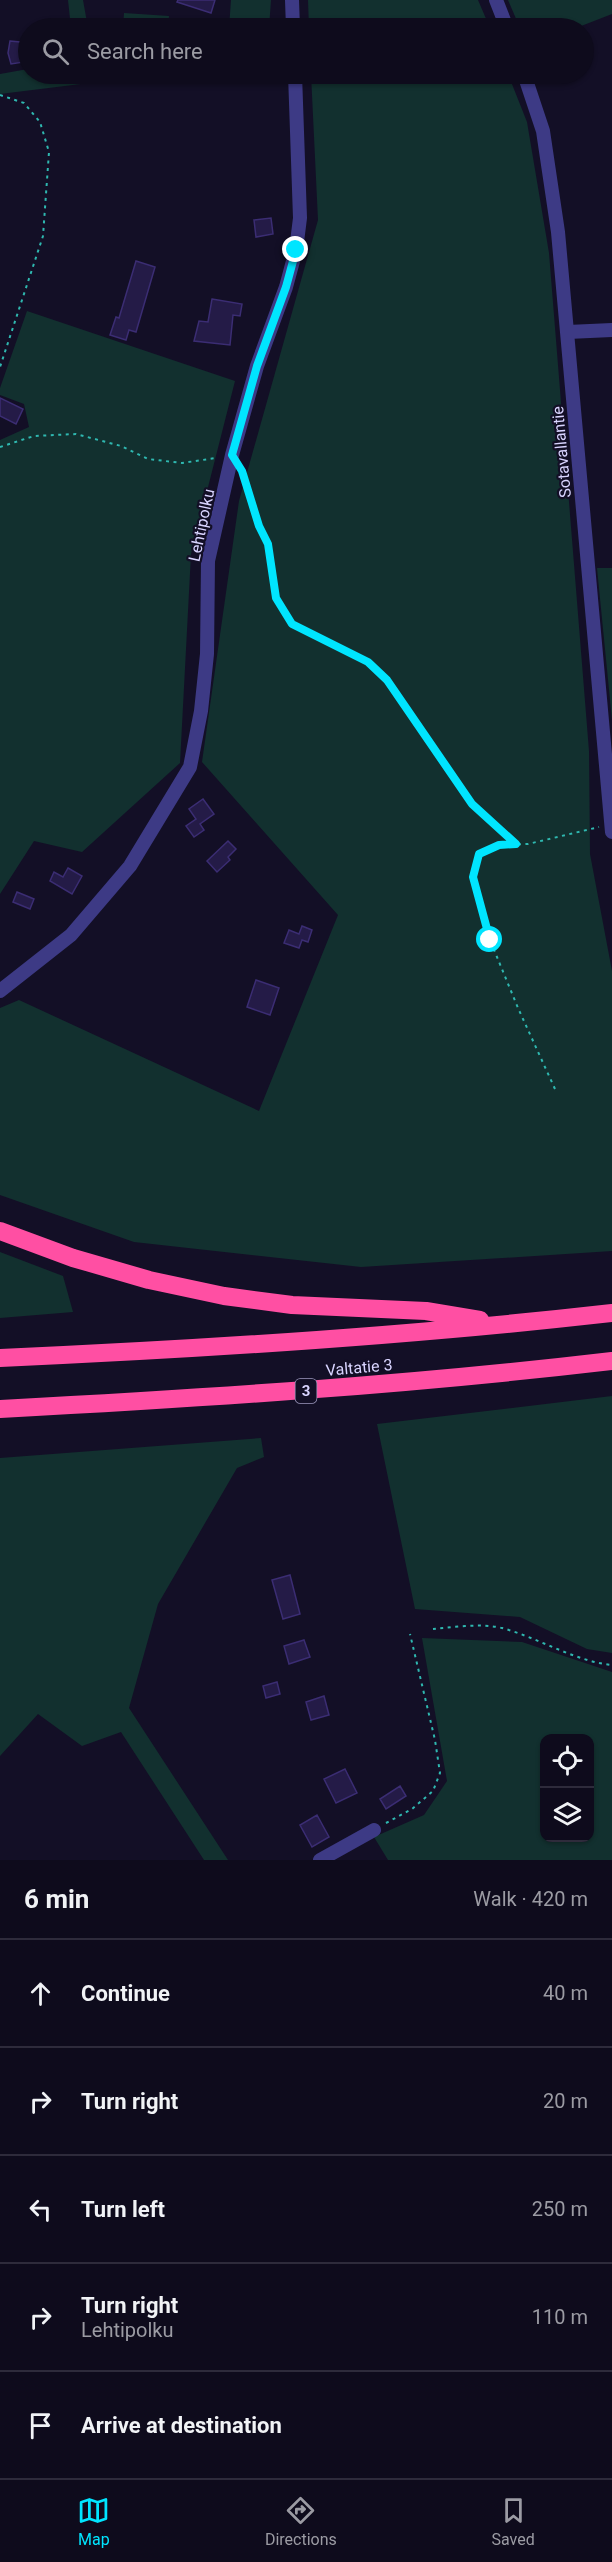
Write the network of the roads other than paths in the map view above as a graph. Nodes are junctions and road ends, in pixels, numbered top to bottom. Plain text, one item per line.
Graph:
1 (292, 0) edge
2 (496, 0) edge
3 (293, 18) edge
4 (503, 18) edge
5 (295, 84) edge
6 (527, 84) edge
7 (612, 330) edge
8 (568, 332) junction
9 (611, 828) edge
10 (0, 992) edge
11 (0, 1231) edge
12 (612, 1313) edge
13 (508, 1325) junction
14 (0, 1359) edge
15 (612, 1361) edge
16 (0, 1409) edge
17 (374, 1830) road end
18 (320, 1860) edge

1 - 3 street
2 - 4 street
5 - 10 street, Lehtipolku
6 - 8 street, Sotavallantie
7 - 8 street
8 - 9 street, Sotavallantie
11 - 13 highway
12 - 13 highway, Valtatie 3
13 - 14 highway, Valtatie 3
15 - 16 highway, Valtatie 3 / 3
17 - 18 street

